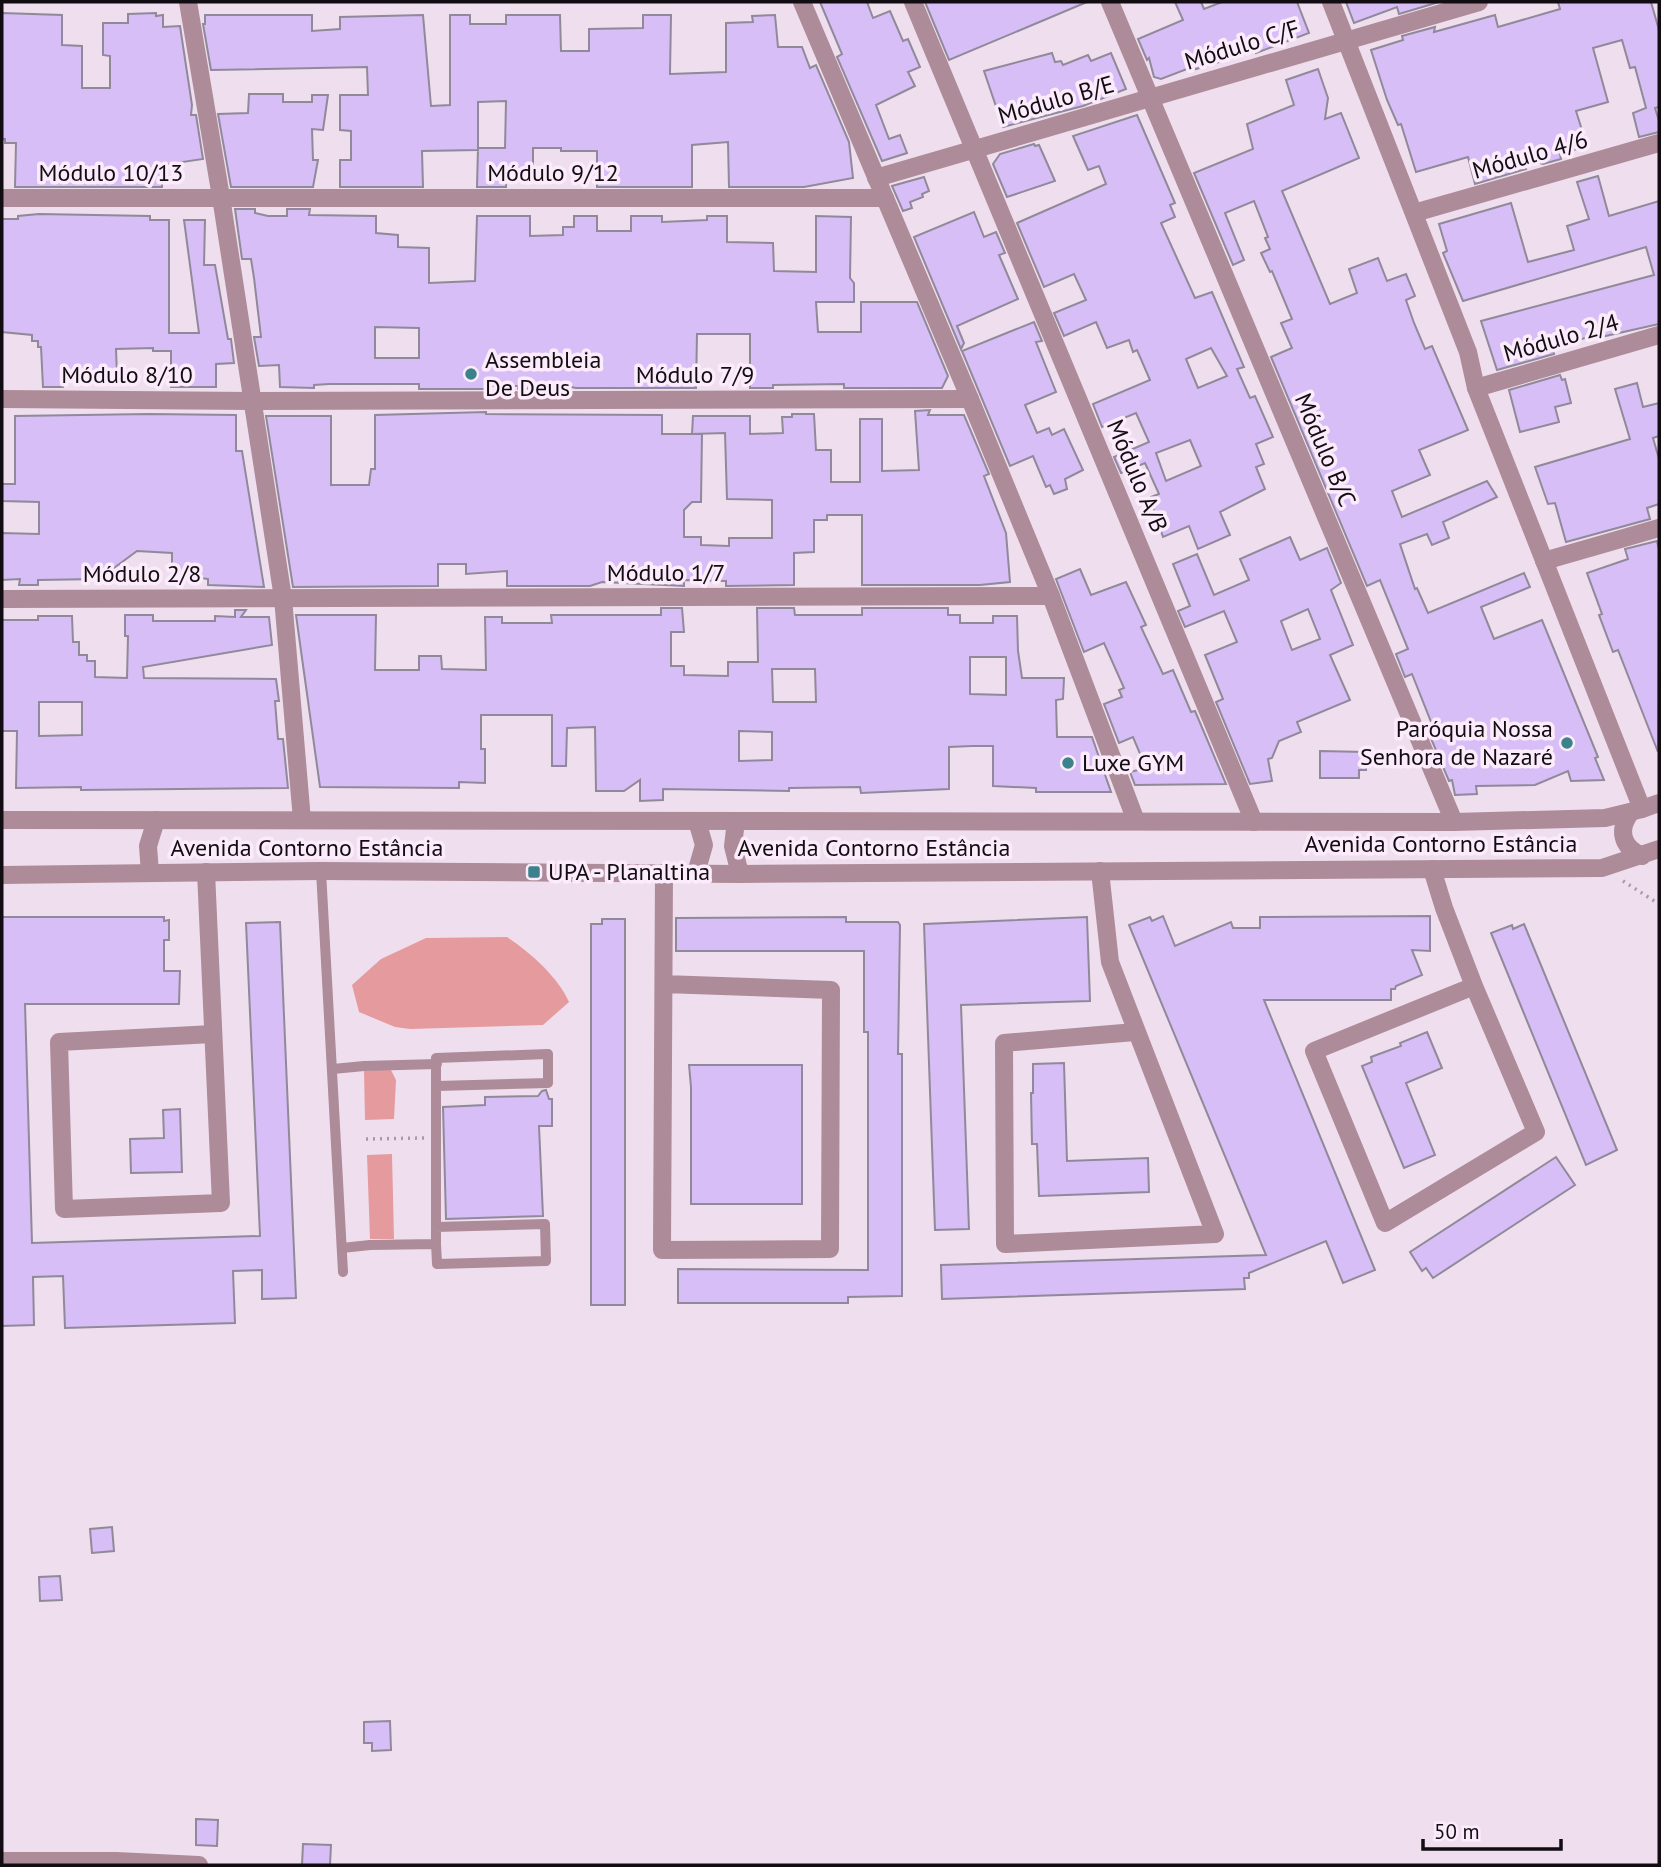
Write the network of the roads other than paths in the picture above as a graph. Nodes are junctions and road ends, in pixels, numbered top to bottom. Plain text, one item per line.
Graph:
1 (188, 2) edge
2 (802, 2) edge
3 (913, 2) edge
4 (1110, 2) edge
5 (1331, 2) edge
6 (1479, 2) edge
7 (1347, 40) junction
8 (1151, 98) junction
9 (1659, 143) edge
10 (974, 150) junction
11 (876, 178) junction
12 (221, 197) junction
13 (2, 198) edge
14 (885, 198) junction
15 (1414, 213) junction
16 (1659, 335) edge
17 (1476, 388) junction
18 (2, 399) edge
19 (970, 399) junction
20 (252, 401) junction
21 (1659, 528) edge
22 (1544, 561) junction
23 (1051, 596) junction
24 (282, 598) junction
25 (2, 599) edge
26 (1649, 807) edge
27 (2, 820) edge
28 (156, 820) junction
29 (302, 820) junction
30 (697, 821) junction
31 (736, 821) junction
32 (1136, 821) junction
33 (1254, 821) junction
34 (1454, 822) junction
35 (1651, 852) edge
36 (1432, 869) junction
37 (321, 871) junction
38 (1100, 871) junction
39 (206, 872) junction
40 (150, 873) junction
41 (664, 873) junction
42 (696, 873) junction
43 (2, 874) edge
44 (740, 874) junction
45 (664, 984) junction
46 (1474, 986) junction
47 (1135, 1032) junction
48 (213, 1034) junction
49 (437, 1064) junction
50 (333, 1069) junction
51 (437, 1086) junction
52 (436, 1227) junction
53 (436, 1244) junction
54 (342, 1248) junction
55 (343, 1272) dead end
56 (2, 1861) edge
57 (199, 1865) edge

1 - 12 street
2 - 11 street
3 - 10 street, Módulo A/B
4 - 8 street, Módulo B/C
5 - 7 street
6 - 7 street, Módulo C/F
7 - 8 street, Módulo C/F
7 - 15 street
8 - 10 street, Módulo B/E
8 - 34 street, Módulo B/C
9 - 15 street, Módulo 4/6
10 - 11 street, Módulo B/E
10 - 33 street, Módulo A/B
11 - 14 street
12 - 13 street, Módulo 10/13
12 - 14 street, Módulo 9/12
12 - 20 street
14 - 19 street
15 - 17 street
16 - 17 street, Módulo 2/4
17 - 22 street
18 - 20 street, Módulo 8/10
19 - 20 street, Módulo 7/9
19 - 23 street
20 - 24 street
21 - 22 street
22 - 26 street
23 - 24 street, Módulo 1/7
23 - 32 street
24 - 25 street, Módulo 2/8
24 - 29 street
26 - 34 street, Avenida Contorno Estância
26 - 35 street
27 - 28 street, Avenida Contorno Estância
28 - 29 street, Avenida Contorno Estância
28 - 40 street
29 - 30 street, Avenida Contorno Estância
30 - 31 street, Avenida Contorno Estância
30 - 42 street
31 - 32 street, Avenida Contorno Estância
31 - 44 street
32 - 33 street, Avenida Contorno Estância
33 - 34 street, Avenida Contorno Estância
35 - 36 street, Avenida Contorno Estância
36 - 38 street, Avenida Contorno Estância
36 - 46 street
37 - 39 street, Avenida Contorno Estância
37 - 41 street, Avenida Contorno Estância
37 - 50 lane
38 - 44 street, Avenida Contorno Estância
38 - 47 street
39 - 40 street, Avenida Contorno Estância
39 - 48 street
40 - 43 street, Avenida Contorno Estância
41 - 42 street, Avenida Contorno Estância
41 - 45 street
42 - 44 street, Avenida Contorno Estância
45 - 45 street
46 - 46 street
47 - 47 street
48 - 48 street
49 - 50 lane
49 - 51 lane
49 - 51 lane
50 - 54 lane
51 - 52 lane
52 - 53 lane
52 - 53 lane
53 - 54 lane
54 - 55 lane
56 - 57 street

